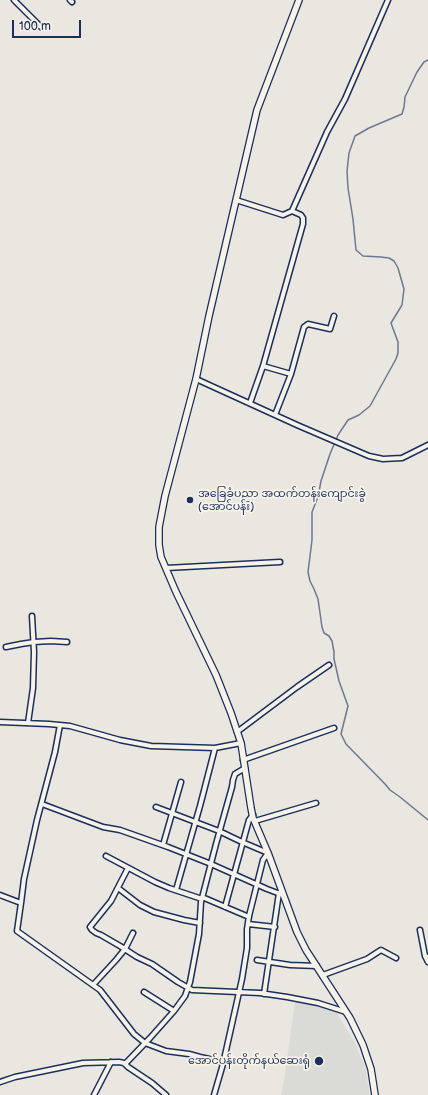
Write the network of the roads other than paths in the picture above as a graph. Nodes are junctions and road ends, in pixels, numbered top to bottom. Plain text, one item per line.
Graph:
1 (14, 0) edge
2 (299, 0) edge
3 (388, 0) edge
4 (41, 27) dead end
5 (236, 200) junction
6 (292, 211) junction
7 (334, 316) dead end
8 (263, 366) junction
9 (291, 374) junction
10 (196, 379) junction
11 (250, 403) junction
12 (275, 415) junction
13 (428, 445) edge
14 (280, 562) dead end
15 (166, 568) junction
16 (32, 616) dead end
17 (34, 642) junction
18 (67, 642) dead end
19 (6, 647) dead end
20 (329, 665) dead end
21 (0, 722) edge
22 (28, 723) junction
23 (60, 725) junction
24 (334, 728) dead end
25 (237, 732) junction
26 (241, 743) junction
27 (214, 748) junction
28 (243, 760) junction
29 (244, 768) junction
30 (181, 782) dead end
31 (316, 803) dead end
32 (42, 804) junction
33 (156, 807) dead end
34 (172, 812) junction
35 (254, 818) junction
36 (196, 821) junction
37 (219, 831) junction
38 (242, 842) junction
39 (163, 846) junction
40 (268, 853) junction
41 (187, 855) junction
42 (106, 856) dead end
43 (211, 864) junction
44 (128, 868) junction
45 (234, 874) junction
46 (257, 884) junction
47 (118, 888) junction
48 (176, 890) junction
49 (281, 894) junction
50 (0, 895) edge
51 (202, 898) junction
52 (21, 903) junction
53 (225, 907) junction
54 (249, 917) junction
55 (200, 922) junction
56 (248, 924) junction
57 (275, 927) junction
58 (420, 930) dead end
59 (133, 933) dead end
60 (125, 949) junction
61 (426, 956) edge
62 (396, 958) dead end
63 (257, 960) dead end
64 (270, 962) junction
65 (428, 962) edge
66 (317, 966) junction
67 (323, 975) junction
68 (93, 985) junction
69 (188, 988) junction
70 (144, 992) dead end
71 (239, 992) junction
72 (264, 994) junction
73 (174, 1012) junction
74 (346, 1012) junction
75 (145, 1043) junction
76 (111, 1062) junction
77 (223, 1062) junction
78 (125, 1064) junction
79 (0, 1082) edge
80 (94, 1095) edge
81 (166, 1095) edge
82 (214, 1095) edge
83 (375, 1095) edge

1 - 4 street
2 - 5 main road
3 - 6 street
5 - 6 street
5 - 10 main road
6 - 8 street
7 - 9 street
8 - 9 street
8 - 11 street
9 - 12 street
10 - 11 street
10 - 15 main road
11 - 12 street
12 - 13 street
14 - 15 street
15 - 25 main road
16 - 17 street
17 - 18 street
17 - 19 street
17 - 22 street
20 - 25 street
21 - 22 street
22 - 23 street
23 - 27 street
23 - 32 street
24 - 28 street
25 - 26 main road
26 - 27 street
26 - 28 main road
27 - 36 street
28 - 29 main road
29 - 35 main road
29 - 37 street
30 - 34 street
31 - 35 street
32 - 39 street
32 - 52 street
33 - 34 street
34 - 36 street
34 - 39 street
35 - 38 street
35 - 40 main road
36 - 37 street
36 - 41 street
37 - 38 street
37 - 43 street
38 - 40 street
38 - 45 street
39 - 41 street
40 - 46 street
40 - 49 main road
41 - 43 street
41 - 48 street
42 - 44 street
43 - 45 street
43 - 51 street
44 - 47 street
44 - 48 street
45 - 46 street
45 - 53 street
46 - 49 street
46 - 54 street
47 - 55 street
47 - 60 street
48 - 51 street
49 - 57 street
49 - 66 main road
50 - 52 street
51 - 53 street
51 - 55 street
52 - 68 street
53 - 54 street
54 - 56 street
55 - 69 street
56 - 57 street
56 - 71 street
57 - 64 street
58 - 61 street
59 - 60 street
60 - 68 street
60 - 69 street
61 - 65 street
62 - 67 street
63 - 64 street
64 - 66 street
64 - 72 street
66 - 67 main road
67 - 74 main road
68 - 75 street
69 - 71 street
69 - 73 street
70 - 73 street
71 - 72 street
71 - 77 street
72 - 74 street
73 - 75 street
74 - 83 main road
75 - 77 street
75 - 78 street
76 - 78 street
76 - 79 street
76 - 80 street
77 - 82 street
78 - 81 street

